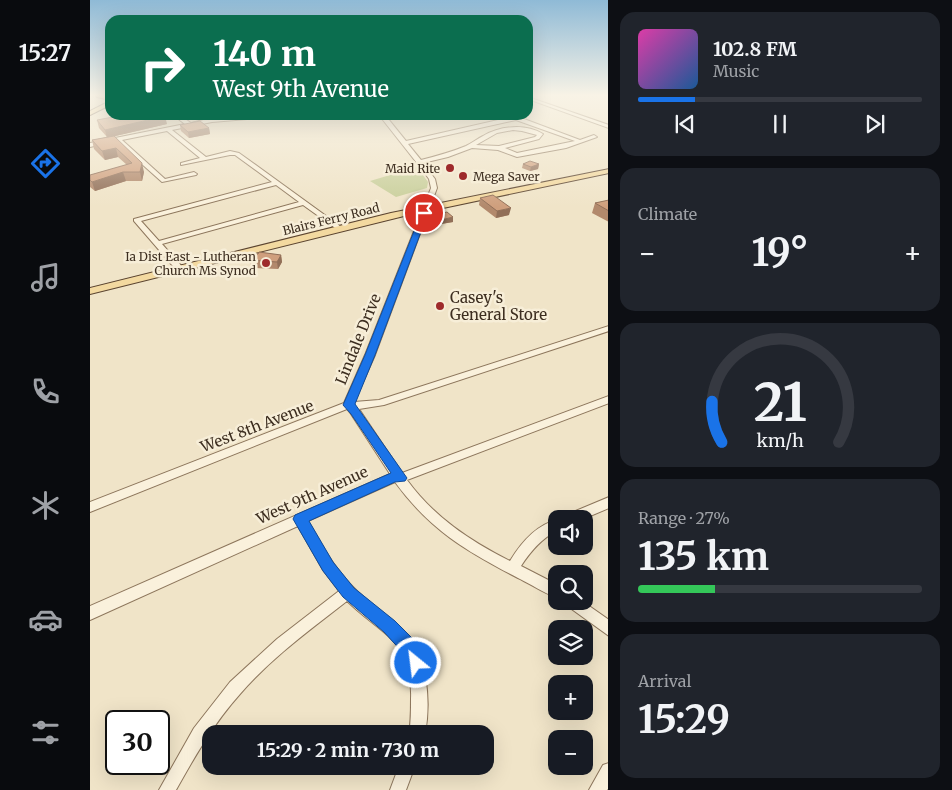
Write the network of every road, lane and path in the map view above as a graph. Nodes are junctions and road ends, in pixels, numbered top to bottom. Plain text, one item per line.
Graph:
1 (148, 133) edge
2 (173, 133) edge
3 (397, 133) edge
4 (445, 133) edge
5 (496, 133) edge
6 (538, 133) edge
7 (557, 133) edge
8 (594, 137) dead end
9 (117, 139) junction
10 (404, 142) junction
11 (579, 142) junction
12 (90, 145) edge
13 (471, 146) junction
14 (499, 148) junction
15 (205, 159) junction
16 (419, 162) junction
17 (608, 171) edge
18 (277, 183) junction
19 (432, 196) junction
20 (304, 203) junction
21 (454, 203) junction
22 (426, 209) junction
23 (404, 214) junction
24 (420, 224) junction
25 (340, 229) junction
26 (158, 243) junction
27 (181, 270) junction
28 (90, 291) edge
29 (608, 328) edge
30 (608, 399) edge
31 (348, 405) junction
32 (400, 478) junction
33 (608, 502) edge
34 (90, 507) edge
35 (590, 510) edge
36 (300, 519) junction
37 (548, 530) edge
38 (513, 568) junction
39 (548, 587) edge
40 (348, 592) junction
41 (583, 610) edge
42 (90, 613) edge
43 (608, 628) edge
44 (417, 725) edge
45 (608, 771) edge
46 (404, 775) edge
47 (167, 790) edge
48 (398, 790) edge
49 (597, 790) edge

1 - 9 street
2 - 15 street
3 - 10 street
4 - 10 street
5 - 13 street
6 - 14 street
7 - 11 street
8 - 11 street
9 - 12 street
9 - 15 street
10 - 16 street
11 - 14 street
13 - 14 street
13 - 16 street
15 - 18 street
16 - 19 street
17 - 21 main road, Blairs Ferry Road
18 - 20 street
18 - 26 street
19 - 21 main road
19 - 22 street, Lindale Drive
20 - 25 street
20 - 26 street
21 - 22 main road, Blairs Ferry Road
21 - 24 main road
22 - 23 main road, Blairs Ferry Road
22 - 24 street, Lindale Drive
23 - 24 main road
23 - 25 main road, Blairs Ferry Road
24 - 31 street, Lindale Drive
25 - 27 main road, Blairs Ferry Road
26 - 27 street
27 - 28 main road, Blairs Ferry Road
29 - 31 street, West 8th Avenue
30 - 32 street, West 9th Avenue
31 - 32 street, Lindale Drive
31 - 34 street, West 8th Avenue
32 - 36 street, West 9th Avenue
32 - 38 street, Lindale Drive
33 - 35 street
36 - 40 street
36 - 42 street, West 9th Avenue
37 - 38 street
38 - 39 street, Lindale Drive
40 - 44 street
40 - 47 street
41 - 43 street
45 - 49 street
46 - 48 street

